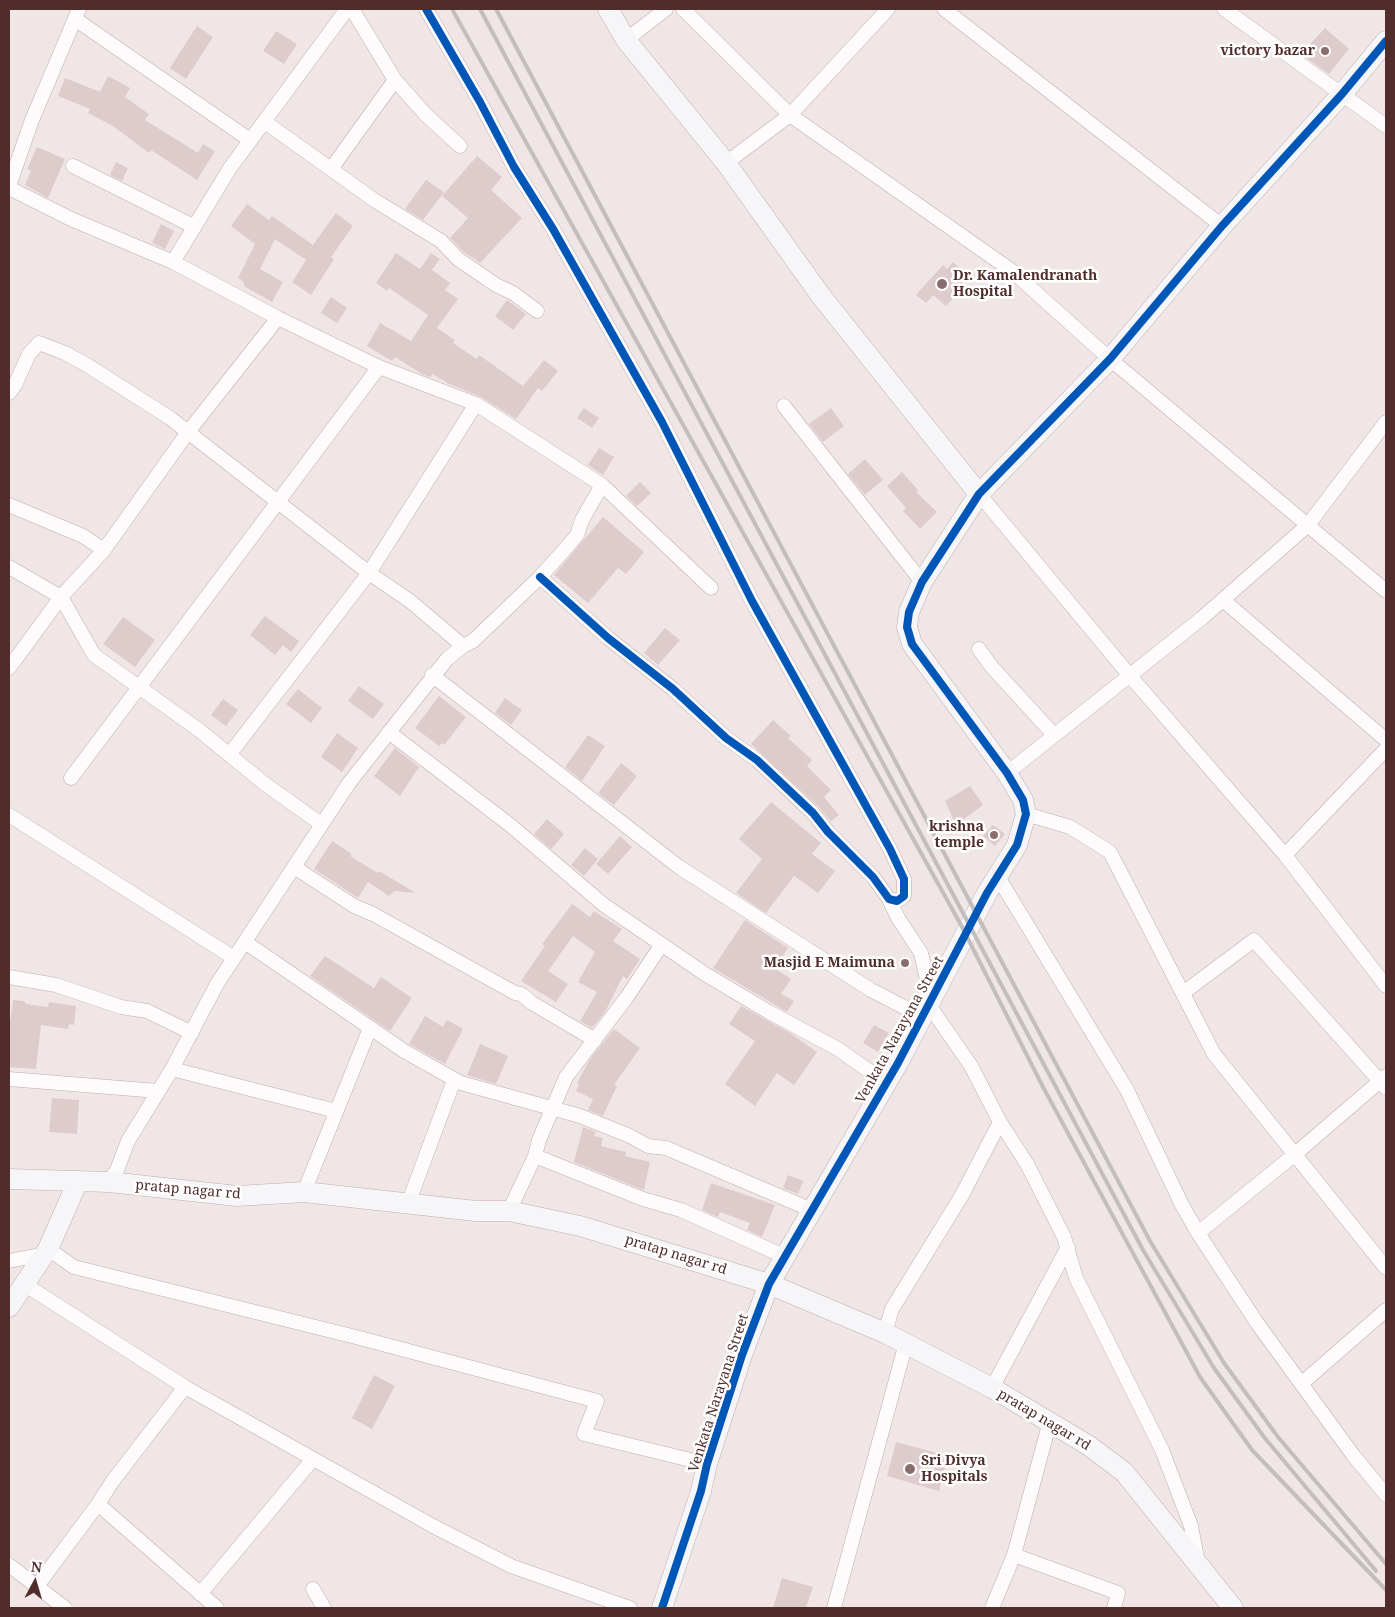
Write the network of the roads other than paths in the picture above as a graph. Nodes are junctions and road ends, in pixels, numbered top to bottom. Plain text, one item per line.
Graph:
1 (347, 9) edge
2 (352, 9) edge
3 (426, 9) edge
4 (608, 9) edge
5 (666, 9) edge
6 (683, 9) edge
7 (888, 9) edge
8 (944, 9) edge
9 (1224, 9) edge
10 (77, 12) edge
11 (626, 40) junction
12 (1386, 41) edge
13 (395, 80) junction
14 (1342, 94) junction
15 (790, 115) junction
16 (264, 122) junction
17 (1386, 126) edge
18 (250, 140) junction
19 (460, 146) dead end
20 (726, 163) junction
21 (73, 166) dead end
22 (331, 169) junction
23 (9, 187) edge
24 (193, 226) junction
25 (1222, 226) junction
26 (173, 262) junction
27 (537, 311) dead end
28 (278, 318) junction
29 (1110, 359) junction
30 (379, 367) junction
31 (9, 393) edge
32 (476, 404) junction
33 (784, 406) dead end
34 (1386, 422) edge
35 (188, 432) junction
36 (602, 485) junction
37 (979, 494) junction
38 (279, 501) junction
39 (9, 505) edge
40 (1308, 525) junction
41 (104, 550) junction
42 (9, 567) edge
43 (369, 573) junction
44 (540, 577) junction
45 (922, 582) junction
46 (710, 588) dead end
47 (1386, 591) edge
48 (61, 597) junction
49 (1222, 600) junction
50 (462, 646) junction
51 (979, 649) dead end
52 (9, 668) edge
53 (432, 675) junction
54 (1130, 676) junction
55 (140, 687) junction
56 (390, 733) junction
57 (1054, 735) junction
58 (1386, 740) edge
59 (1386, 749) edge
60 (229, 755) junction
61 (1007, 773) junction
62 (71, 778) dead end
63 (1026, 814) junction
64 (9, 815) edge
65 (320, 824) junction
66 (1285, 855) junction
67 (294, 867) junction
68 (998, 877) junction
69 (889, 899) junction
70 (245, 942) junction
71 (662, 944) junction
72 (234, 958) junction
73 (9, 977) edge
74 (1386, 986) edge
75 (1183, 993) junction
76 (929, 1005) junction
77 (370, 1028) junction
78 (192, 1033) junction
79 (595, 1040) junction
80 (172, 1069) junction
81 (9, 1079) edge
82 (454, 1080) junction
83 (1384, 1082) edge
84 (886, 1083) junction
85 (158, 1091) junction
86 (554, 1108) junction
87 (336, 1111) junction
88 (1000, 1122) junction
89 (1294, 1155) junction
90 (535, 1156) junction
91 (9, 1179) edge
92 (78, 1181) junction
93 (109, 1182) junction
94 (304, 1192) junction
95 (408, 1204) junction
96 (812, 1210) junction
97 (509, 1211) junction
98 (1198, 1233) junction
99 (1068, 1247) junction
100 (46, 1252) junction
101 (786, 1257) junction
102 (9, 1261) edge
103 (1386, 1268) edge
104 (769, 1284) junction
105 (14, 1297) edge
106 (1386, 1310) edge
107 (885, 1333) junction
108 (906, 1344) junction
109 (1301, 1384) junction
110 (185, 1387) junction
111 (992, 1388) junction
112 (1050, 1421) junction
113 (313, 1459) junction
114 (706, 1464) junction
115 (1386, 1495) edge
116 (98, 1504) junction
117 (1014, 1555) junction
118 (1198, 1564) junction
119 (9, 1565) edge
120 (38, 1586) junction
121 (313, 1588) dead end
122 (200, 1594) junction
123 (65, 1608) edge
124 (217, 1608) edge
125 (324, 1608) edge
126 (630, 1608) edge
127 (662, 1608) edge
128 (834, 1608) edge
129 (992, 1608) edge
130 (1114, 1608) edge
131 (1233, 1608) edge

1 - 16 street
2 - 13 street
3 - 69 street
4 - 11 street
5 - 11 street
6 - 15 street
7 - 15 street
8 - 25 street
9 - 14 street
10 - 18 street
10 - 23 street
11 - 20 street
12 - 14 street
13 - 19 street
13 - 22 street
14 - 17 street
14 - 25 street
15 - 20 street
15 - 29 street
16 - 18 street
16 - 22 street
18 - 24 street
20 - 37 street
21 - 24 street
22 - 27 street
23 - 26 street
24 - 26 street
25 - 29 street
26 - 28 street
28 - 30 street
28 - 35 street
29 - 37 street
29 - 40 street
30 - 32 street
30 - 38 street
31 - 35 street
32 - 36 street
32 - 43 street
33 - 45 street
34 - 40 street
35 - 38 street
35 - 41 street
36 - 44 street
36 - 46 street
37 - 45 street
37 - 54 street
38 - 43 street
38 - 55 street
39 - 41 street
40 - 47 street
40 - 49 street
41 - 48 street
42 - 48 street
43 - 50 street
43 - 60 street
44 - 50 street
44 - 69 street
45 - 61 street
48 - 52 street
48 - 55 street
49 - 54 street
49 - 58 street
50 - 53 street
51 - 57 street
53 - 56 street
53 - 76 street
54 - 57 street
54 - 66 street
55 - 60 street
55 - 62 street
56 - 65 street
56 - 71 street
57 - 61 street
59 - 66 street
60 - 65 street
61 - 63 street
63 - 68 street, Venkata Narayana Street
63 - 75 street
64 - 72 street
65 - 67 street
66 - 74 street
67 - 70 street
67 - 79 street
68 - 76 street, Venkata Narayana Street
68 - 98 street
69 - 76 street
70 - 72 street
70 - 77 street
71 - 79 street
71 - 84 street
72 - 78 street
73 - 78 street
75 - 83 street
75 - 89 street
76 - 84 street, Venkata Narayana Street
76 - 88 street
77 - 82 street
77 - 87 street
78 - 80 street
79 - 86 street
80 - 85 street
80 - 87 street
81 - 85 street
82 - 86 street
82 - 95 street
83 - 89 street
84 - 96 street, Venkata Narayana Street
85 - 93 street
86 - 90 street
86 - 96 street
87 - 94 street
88 - 99 street
88 - 107 street
89 - 98 street
89 - 103 street
90 - 97 street
90 - 101 street
91 - 92 street, pratap nagar rd
92 - 93 street, pratap nagar rd
92 - 100 street
93 - 94 street, pratap nagar rd
94 - 95 street, pratap nagar rd
95 - 97 street, pratap nagar rd
96 - 101 street, Venkata Narayana Street
97 - 104 street, pratap nagar rd
98 - 109 street
99 - 111 street
99 - 118 street
100 - 102 street
100 - 105 street
100 - 114 street
101 - 104 street, Venkata Narayana Street
104 - 107 street, pratap nagar rd
104 - 114 street, Venkata Narayana Street
105 - 110 street
106 - 109 street
107 - 108 street, pratap nagar rd
108 - 111 street, pratap nagar rd
108 - 128 street
109 - 115 street
110 - 113 street
110 - 116 street
111 - 112 street, pratap nagar rd
112 - 117 street
112 - 118 street, pratap nagar rd
113 - 122 street
113 - 126 street
114 - 127 street, Venkata Narayana Street
116 - 120 street
116 - 122 street
117 - 129 street
117 - 130 street
118 - 131 street, pratap nagar rd
119 - 120 street
120 - 123 street
121 - 125 street
122 - 124 street

